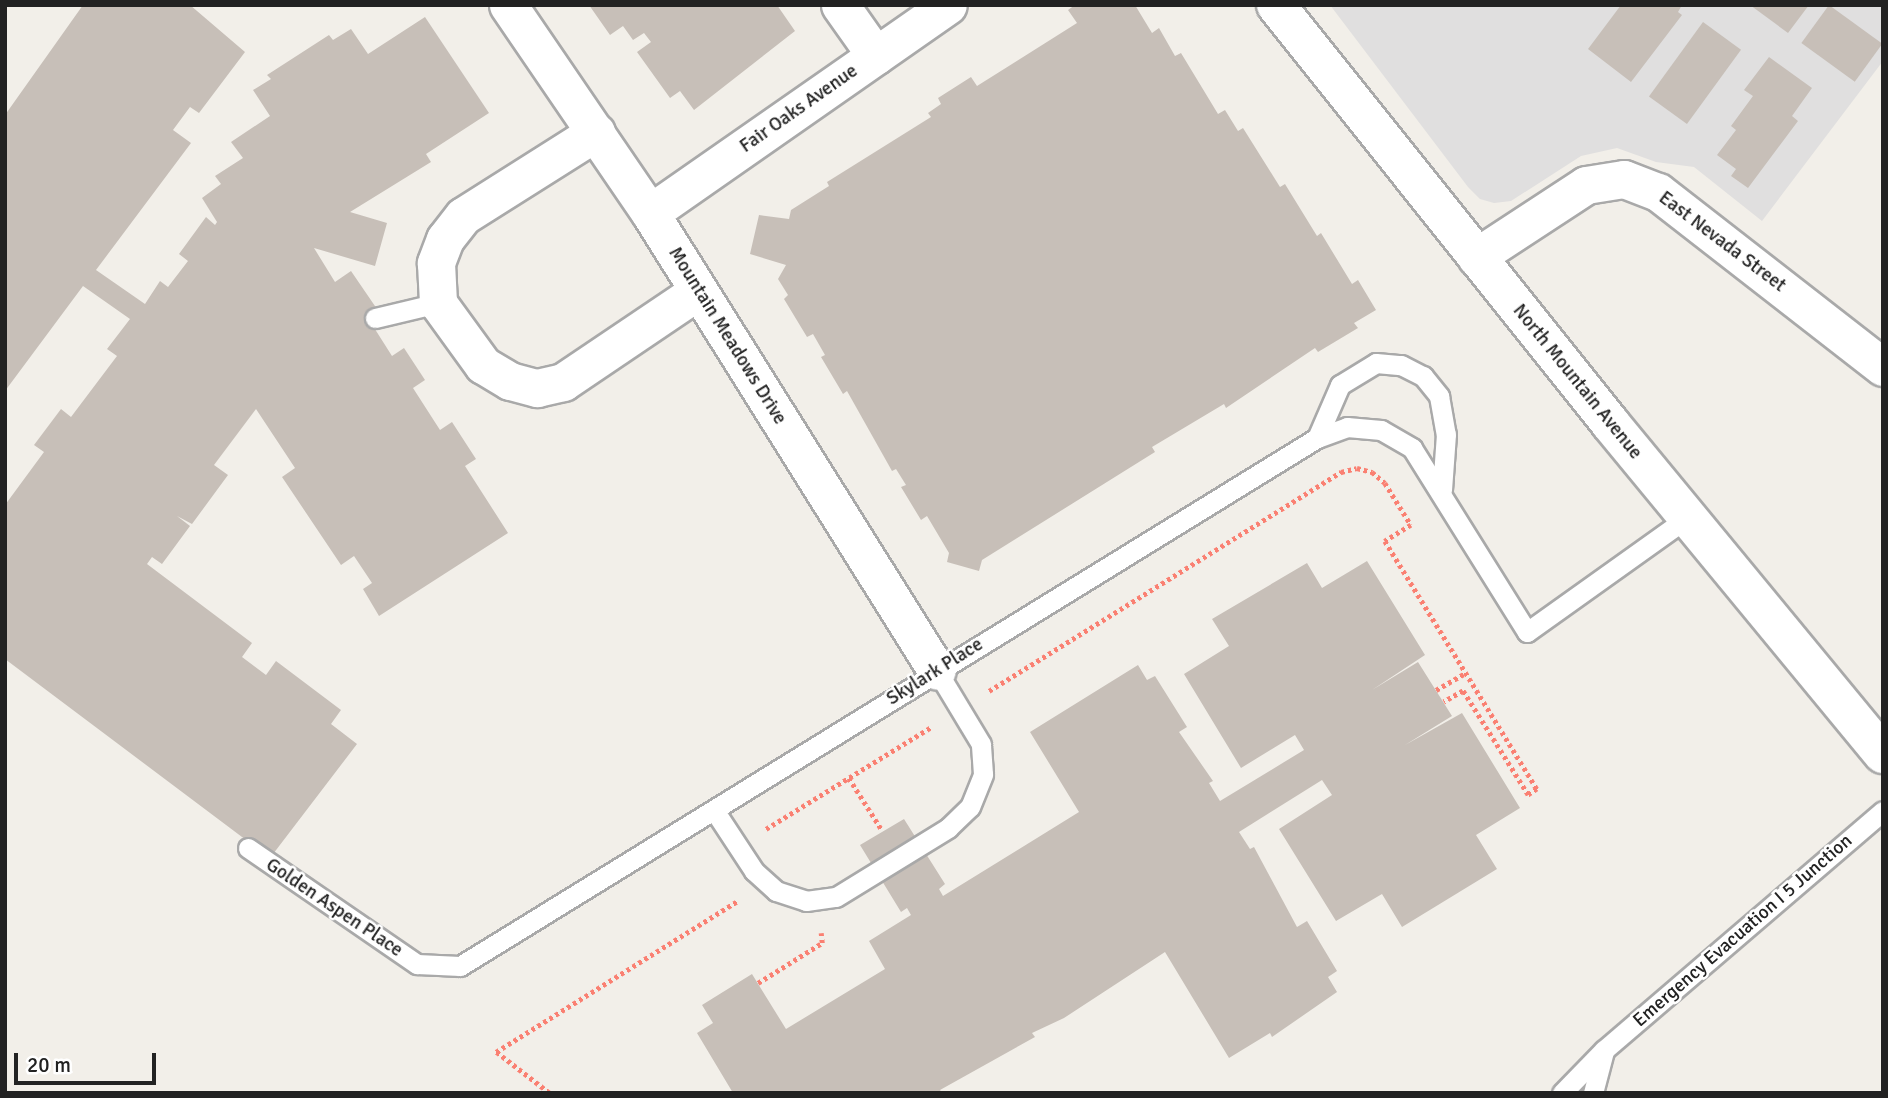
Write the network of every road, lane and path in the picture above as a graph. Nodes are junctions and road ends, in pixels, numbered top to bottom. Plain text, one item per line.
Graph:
1 (508, 5) edge
2 (840, 5) edge
3 (948, 5) edge
4 (1276, 5) edge
5 (876, 56) junction
6 (596, 132) junction
7 (650, 213) junction
8 (1476, 257) junction
9 (698, 291) junction
10 (439, 303) junction
11 (375, 318) dead end
12 (1883, 367) edge
13 (1317, 438) junction
14 (1442, 491) junction
15 (1688, 517) junction
16 (937, 671) junction
17 (1466, 673) junction
18 (1436, 690) dead end
19 (1444, 702) dead end
20 (960, 709) junction
21 (1883, 754) edge
22 (849, 778) junction
23 (715, 810) junction
24 (1883, 811) edge
25 (883, 832) dead end
26 (738, 846) junction
27 (248, 849) dead end
28 (742, 899) dead end
29 (820, 929) dead end
30 (500, 945) joint
31 (758, 983) dead end
32 (1604, 1051) junction
33 (549, 1093) edge
34 (1562, 1093) edge
35 (1593, 1093) edge

1 - 6 street, Mountain Meadows Drive
2 - 5 street
3 - 5 street, Fair Oaks Avenue
4 - 8 street, North Mountain Avenue
5 - 7 street, Fair Oaks Avenue
6 - 7 street, Mountain Meadows Drive
6 - 10 street
7 - 9 street, Mountain Meadows Drive
8 - 12 street, East Nevada Street
8 - 15 street, North Mountain Avenue
9 - 10 street
9 - 16 street, Mountain Meadows Drive
10 - 11 lane
13 - 14 lane, Skylark Place
13 - 14 lane
13 - 16 lane, Skylark Place
14 - 15 lane
15 - 21 street, North Mountain Avenue
16 - 20 lane
16 - 23 lane, Skylark Place
17 - 18 path
17 - 19 path
17 - 20 path
20 - 22 path
20 - 26 lane
22 - 25 path
22 - 26 path
23 - 26 lane
23 - 30 lane, Skylark Place
24 - 32 lane, Emergency Evacuation I 5 Junction
27 - 30 lane, Golden Aspen Place
28 - 33 path
29 - 31 path
32 - 34 lane, Emergency Evacuation I 5 Junction
32 - 35 lane

